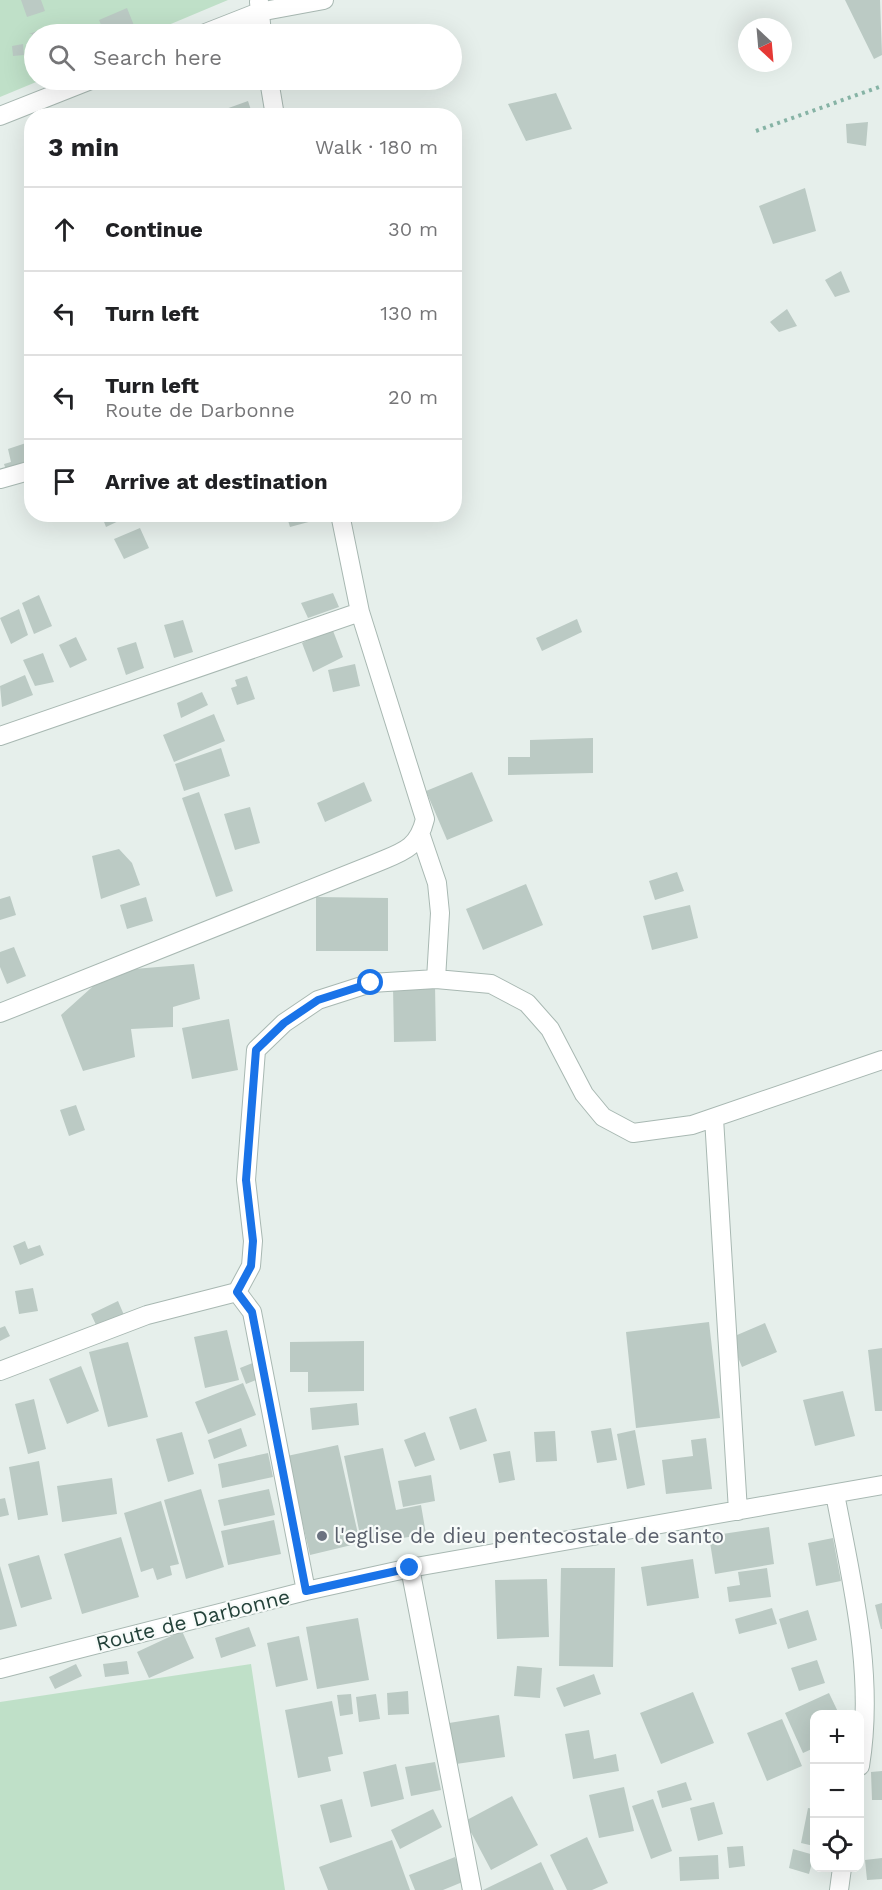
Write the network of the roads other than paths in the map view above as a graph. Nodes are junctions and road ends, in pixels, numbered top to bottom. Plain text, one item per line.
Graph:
1 (324, 0) edge
2 (259, 6) edge
3 (223, 24) edge
4 (261, 24) edge
5 (66, 90) edge
6 (271, 90) edge
7 (274, 108) edge
8 (0, 116) edge
9 (24, 472) edge
10 (0, 479) edge
11 (342, 522) edge
12 (360, 612) junction
13 (0, 736) edge
14 (421, 836) junction
15 (436, 980) junction
16 (0, 1013) edge
17 (882, 1060) edge
18 (714, 1118) junction
19 (237, 1292) junction
20 (0, 1371) edge
21 (882, 1485) edge
22 (835, 1494) junction
23 (738, 1511) junction
24 (410, 1568) junction
25 (306, 1591) junction
26 (0, 1670) edge
27 (860, 1764) edge
28 (841, 1872) edge
29 (472, 1890) edge
30 (839, 1890) edge

1 - 2 street
2 - 3 street
2 - 4 street
5 - 8 street
6 - 7 street
9 - 10 street
11 - 12 street
12 - 13 street
12 - 14 street
14 - 15 street
14 - 16 street
15 - 18 street
15 - 19 street
17 - 18 street
18 - 23 street
19 - 20 street
19 - 25 street
21 - 22 street, Route de Darbonne
22 - 23 street, Route de Darbonne
22 - 27 street
23 - 24 street, Route de Darbonne
24 - 25 street, Route de Darbonne
24 - 29 street
25 - 26 street, Route de Darbonne
28 - 30 street

